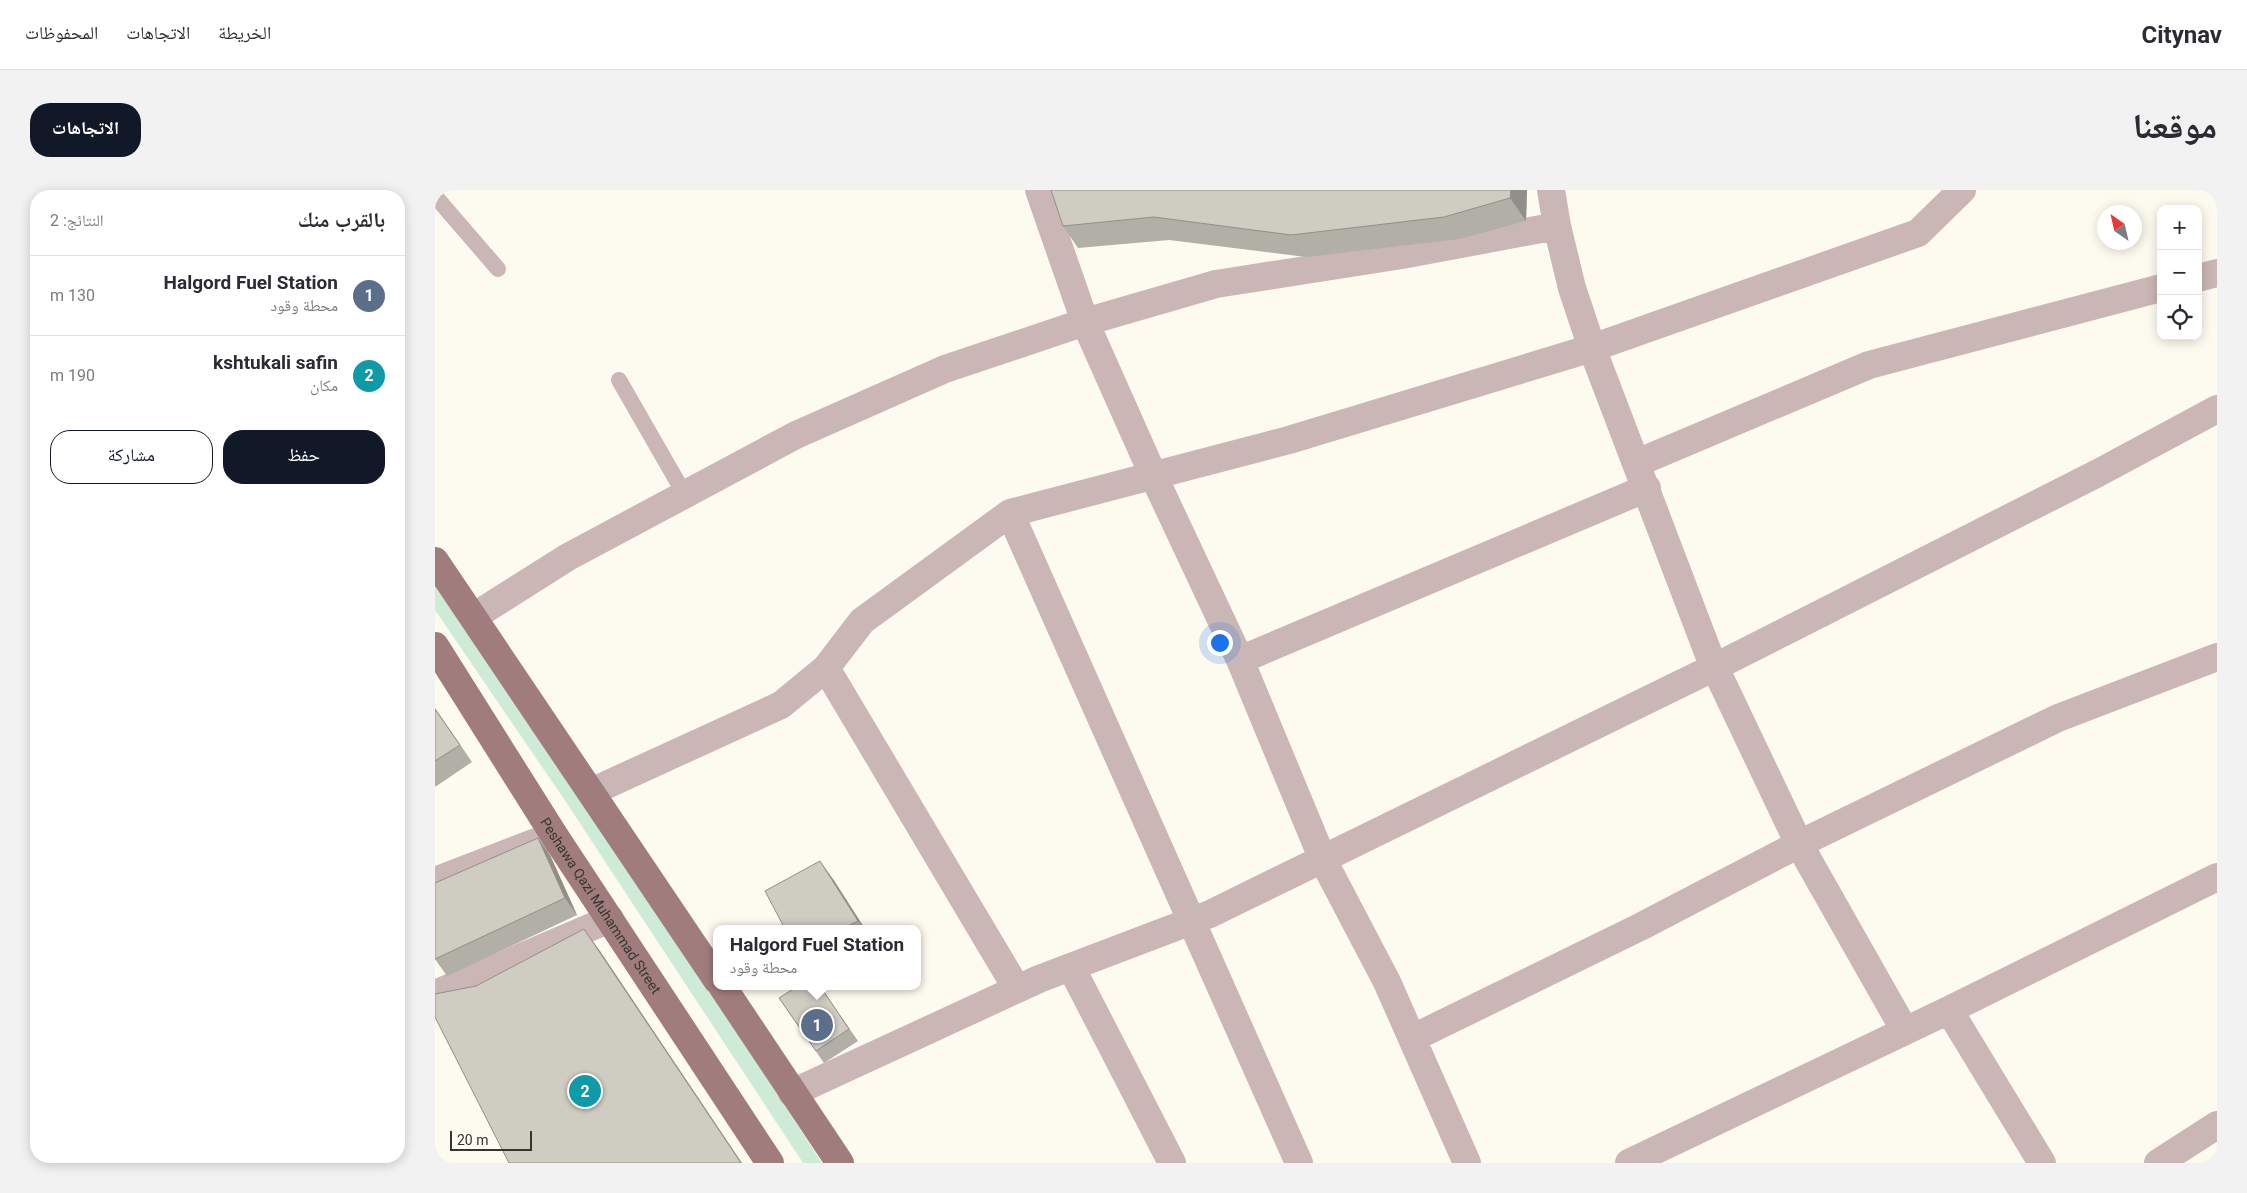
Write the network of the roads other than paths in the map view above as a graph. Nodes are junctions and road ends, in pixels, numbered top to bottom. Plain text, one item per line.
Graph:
1 (1039, 190) edge
2 (1551, 190) edge
3 (1962, 190) edge
4 (435, 196) edge
5 (1557, 226) junction
6 (498, 269) dead end
7 (2217, 273) edge
8 (2202, 277) edge
9 (2157, 289) edge
10 (1085, 322) junction
11 (1592, 348) junction
12 (619, 380) dead end
13 (2217, 409) edge
14 (1637, 463) junction
15 (1154, 477) junction
16 (1647, 488) junction
17 (685, 495) junction
18 (1010, 513) junction
19 (435, 561) edge
20 (473, 617) junction
21 (435, 646) edge
22 (2217, 657) edge
23 (1240, 660) junction
24 (1715, 667) junction
25 (826, 668) junction
26 (591, 792) junction
27 (554, 835) junction
28 (1799, 844) junction
29 (1323, 860) junction
30 (2217, 878) edge
31 (435, 881) edge
32 (610, 919) junction
33 (1191, 922) junction
34 (1071, 967) junction
35 (713, 974) edge
36 (1017, 989) junction
37 (724, 990) edge
38 (447, 996) edge
39 (1949, 1010) junction
40 (1905, 1031) junction
41 (1413, 1038) junction
42 (792, 1092) junction
43 (2217, 1125) edge
44 (770, 1163) edge
45 (839, 1163) edge
46 (1172, 1163) edge
47 (1299, 1163) edge
48 (1467, 1163) edge
49 (1629, 1163) edge
50 (2041, 1163) edge
51 (2158, 1163) edge

1 - 10 street
2 - 5 street
3 - 11 street
4 - 6 lane
5 - 10 street
5 - 11 street
7 - 8 street
9 - 14 street
10 - 15 street
10 - 17 street
11 - 14 street
11 - 15 street
12 - 17 lane
13 - 24 street
14 - 16 street
15 - 18 street
15 - 23 street
16 - 23 street
16 - 24 street
17 - 20 street
18 - 25 street
18 - 33 street
19 - 20 main road
20 - 26 main road
21 - 27 main road, Peshawa Qazi Muhammad Street
22 - 28 street
23 - 29 street
24 - 28 street
24 - 29 street
25 - 26 street
25 - 36 street
26 - 35 main road
27 - 31 street
27 - 32 main road, Peshawa Qazi Muhammad Street
28 - 40 street
28 - 41 street
29 - 33 street
29 - 41 street
30 - 39 street
32 - 38 street
32 - 44 main road, Peshawa Qazi Muhammad Street
33 - 34 street
33 - 47 street
34 - 36 street
34 - 46 street
36 - 42 street
37 - 42 main road
39 - 40 street
39 - 50 street
40 - 49 street
41 - 48 street
42 - 45 main road
43 - 51 street

